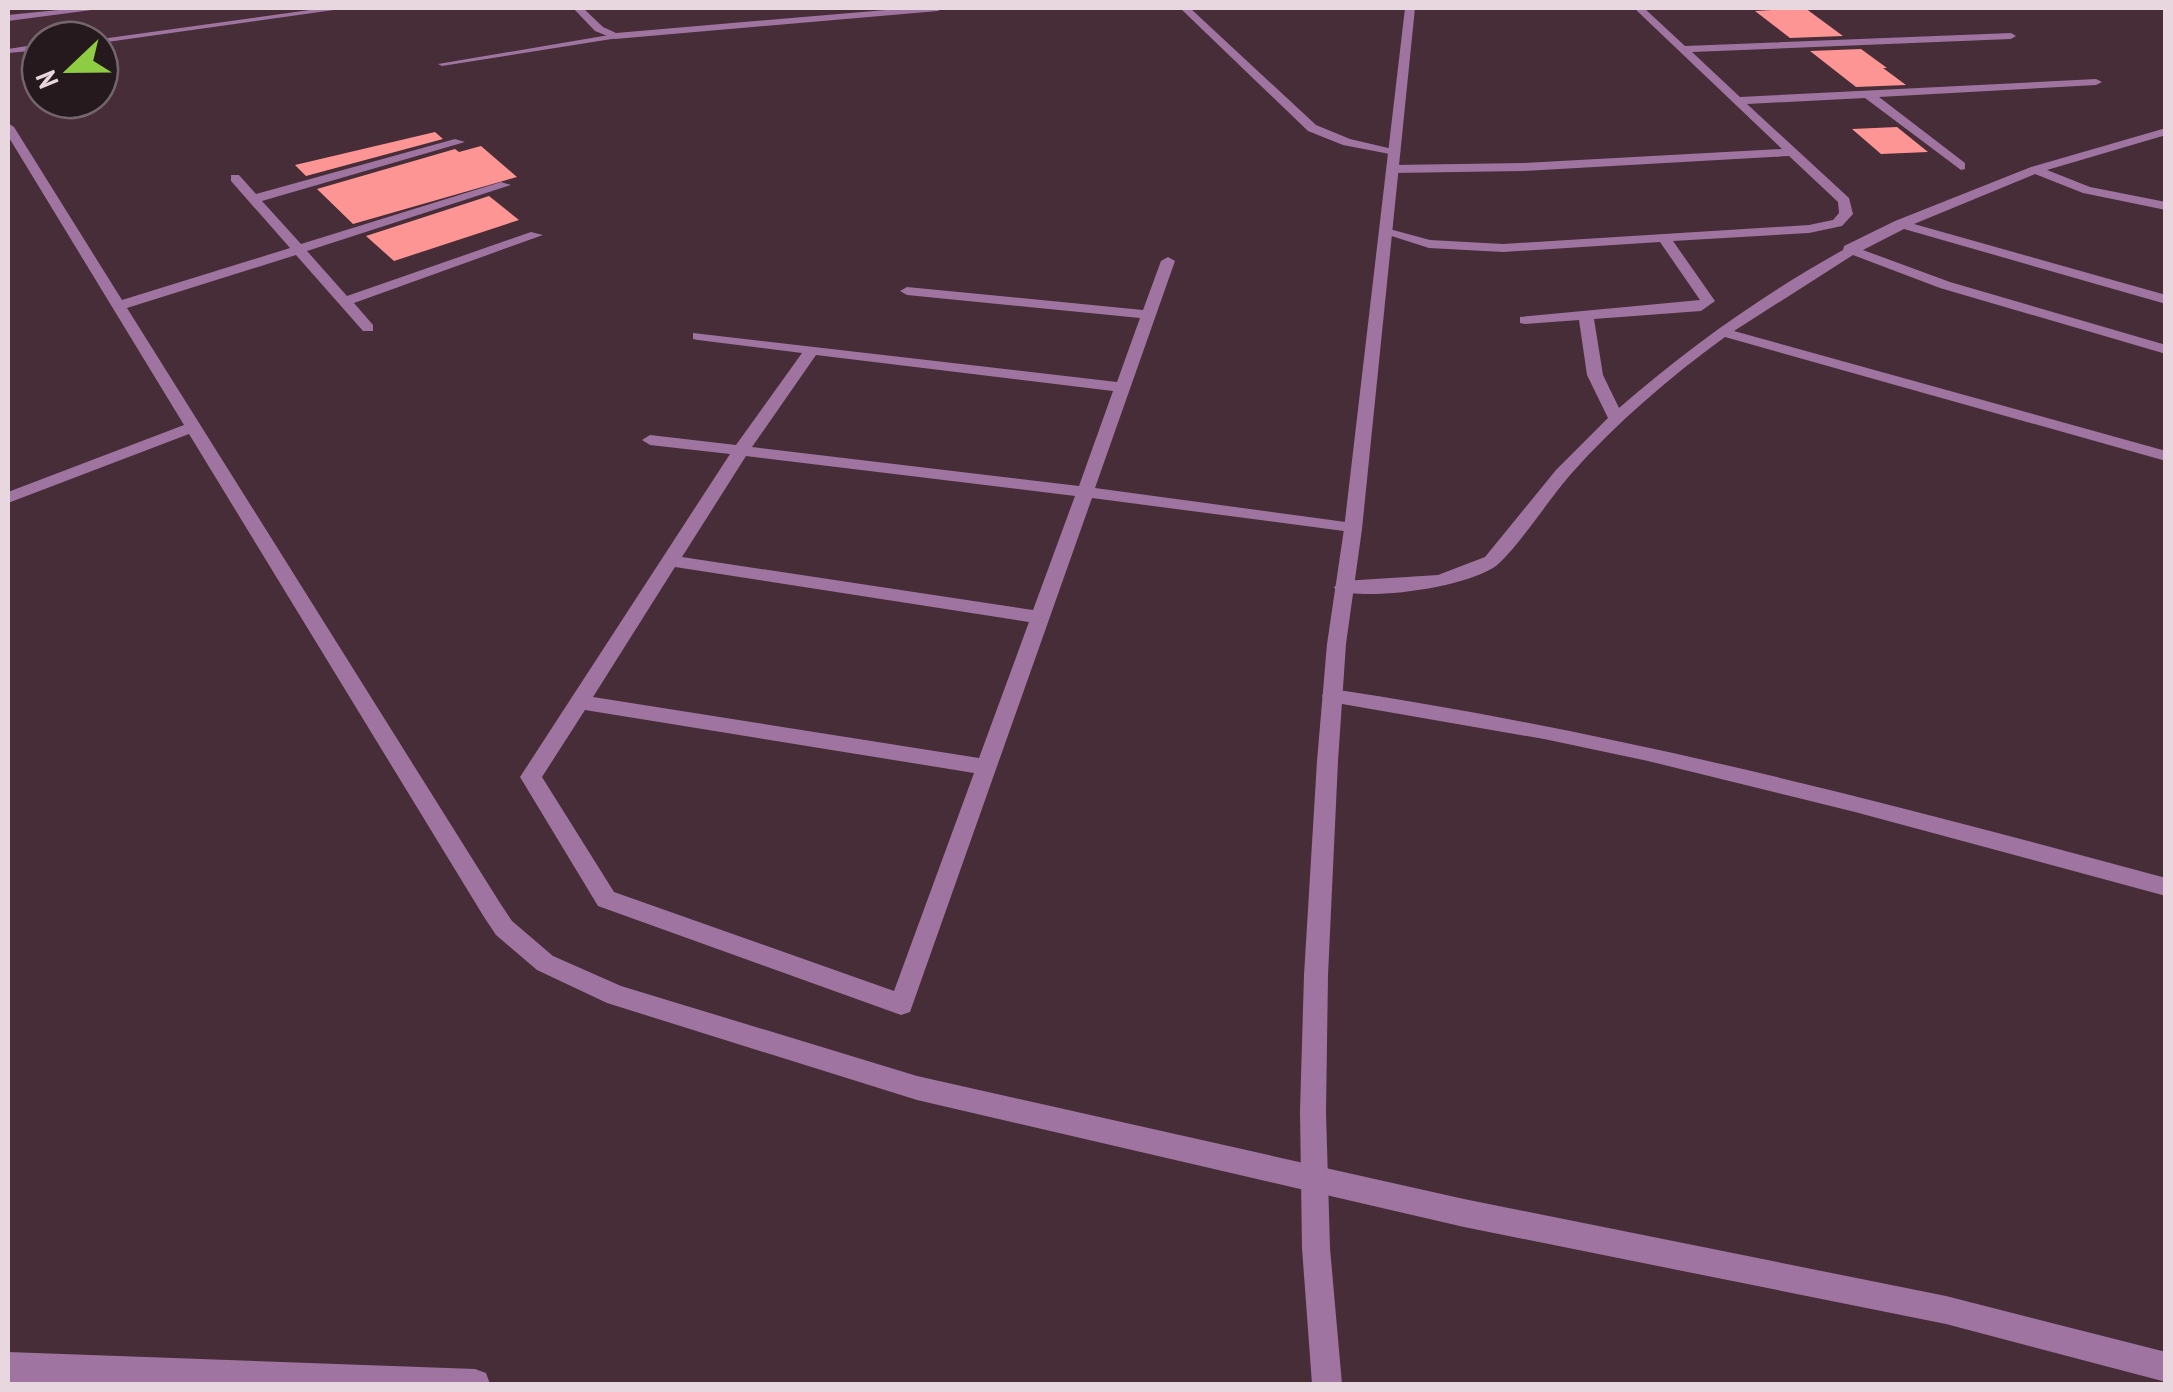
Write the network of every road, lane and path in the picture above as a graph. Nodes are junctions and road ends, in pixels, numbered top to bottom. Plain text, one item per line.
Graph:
1 (102, 8) edge
2 (343, 8) edge
3 (578, 8) edge
4 (938, 8) edge
5 (1184, 8) edge
6 (1410, 8) edge
7 (1639, 8) edge
8 (1654, 8) edge
9 (8, 18) edge
10 (614, 36) junction
11 (2011, 36) dead end
12 (120, 37) edge
13 (1684, 49) junction
14 (20, 50) edge
15 (11, 51) dead end
16 (442, 64) dead end
17 (2096, 82) dead end
18 (1868, 94) junction
19 (1736, 100) junction
20 (8, 127) edge
21 (2166, 132) edge
22 (2140, 136) junction
23 (459, 142) dead end
24 (2166, 148) edge
25 (1789, 152) junction
26 (1394, 160) junction
27 (1960, 166) dead end
28 (2035, 170) junction
29 (236, 178) dead end
30 (504, 185) dead end
31 (253, 199) junction
32 (2166, 206) edge
33 (1900, 224) junction
34 (1387, 230) junction
35 (536, 236) dead end
36 (1662, 238) junction
37 (1849, 249) junction
38 (296, 250) junction
39 (1168, 261) dead end
40 (907, 291) dead end
41 (2166, 300) edge
42 (344, 302) junction
43 (118, 306) junction
44 (1150, 315) junction
45 (1586, 316) junction
46 (1525, 320) dead end
47 (368, 328) dead end
48 (1722, 332) junction
49 (698, 336) dead end
50 (812, 350) junction
51 (2166, 350) edge
52 (1125, 388) junction
53 (1616, 418) junction
54 (192, 427) junction
55 (650, 440) dead end
56 (742, 449) junction
57 (2166, 456) edge
58 (1088, 492) junction
59 (8, 498) edge
60 (1354, 529) junction
61 (672, 561) junction
62 (1343, 587) junction
63 (1042, 618) junction
64 (1332, 696) junction
65 (580, 702) junction
66 (988, 767) junction
67 (2166, 887) edge
68 (1312, 1178) junction
69 (2166, 1366) edge
70 (8, 1367) edge
71 (475, 1384) edge
72 (1327, 1384) edge

1 - 9 street
2 - 12 street
3 - 10 street
4 - 10 street
5 - 26 street
6 - 26 street
7 - 8 street
7 - 13 street
10 - 16 lane
11 - 13 street
13 - 19 street
14 - 15 street
17 - 18 street
18 - 19 street
18 - 27 street
19 - 25 street
20 - 43 street
21 - 22 street
22 - 24 street
22 - 28 street
23 - 31 street
25 - 26 street
25 - 36 street
26 - 34 street
28 - 32 street
28 - 33 street
29 - 31 street
30 - 38 street
31 - 38 street
33 - 37 street
33 - 41 street
34 - 36 street
34 - 60 street
35 - 42 street
36 - 45 street
37 - 48 street
37 - 51 street
38 - 42 street
38 - 43 street
39 - 44 street
40 - 44 street
42 - 47 street
43 - 54 street
44 - 52 street
45 - 46 street
45 - 53 street
48 - 53 street
48 - 57 street
49 - 50 street
50 - 52 street
50 - 56 street
52 - 58 street
53 - 62 street
54 - 59 street
54 - 68 street
55 - 56 street
56 - 58 street
56 - 61 street
58 - 60 street
58 - 63 street
60 - 62 street
61 - 63 street
61 - 65 street
62 - 64 street
63 - 66 street
64 - 67 street
64 - 68 street
65 - 66 street
65 - 66 street
68 - 69 street
68 - 72 street
70 - 71 street

